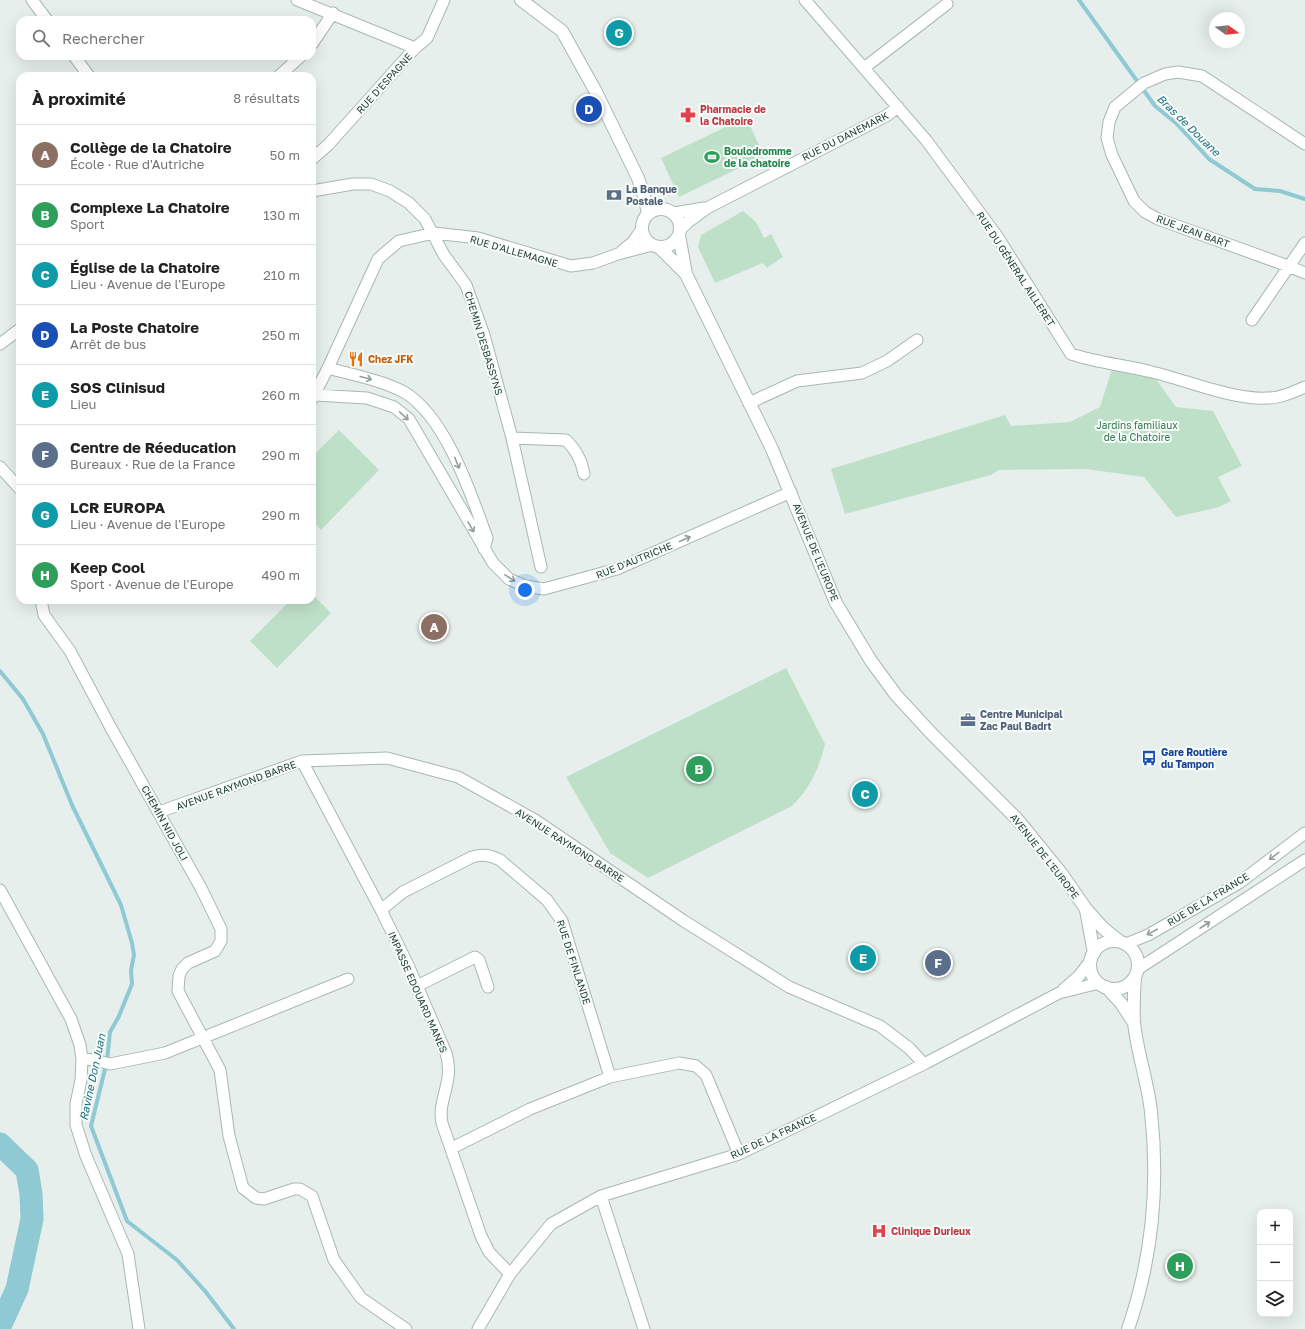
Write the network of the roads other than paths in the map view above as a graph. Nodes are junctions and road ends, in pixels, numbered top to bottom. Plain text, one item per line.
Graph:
1 (32, 0) edge
2 (297, 0) edge
3 (444, 0) edge
4 (521, 0) edge
5 (805, 0) edge
6 (947, 4) dead end
7 (333, 13) junction
8 (44, 16) edge
9 (316, 38) edge
10 (415, 48) junction
11 (77, 60) edge
12 (297, 60) edge
13 (864, 68) junction
14 (86, 72) edge
15 (284, 72) edge
16 (898, 107) junction
17 (1305, 144) edge
18 (316, 155) edge
19 (638, 178) junction
20 (316, 190) edge
21 (707, 208) junction
22 (670, 211) junction
23 (648, 213) junction
24 (642, 229) junction
25 (434, 233) junction
26 (680, 233) junction
27 (1305, 243) edge
28 (656, 246) junction
29 (618, 254) junction
30 (1288, 266) junction
31 (686, 274) junction
32 (1305, 274) edge
33 (1252, 320) dead end
34 (16, 332) edge
35 (917, 340) dead end
36 (0, 344) edge
37 (328, 368) junction
38 (1305, 387) edge
39 (316, 391) edge
40 (316, 397) edge
41 (749, 403) junction
42 (512, 438) junction
43 (0, 467) edge
44 (584, 474) dead end
45 (16, 485) edge
46 (791, 492) junction
47 (484, 550) junction
48 (541, 567) dead end
49 (42, 604) edge
50 (302, 761) junction
51 (160, 812) junction
52 (1305, 833) edge
53 (1305, 860) edge
54 (0, 890) edge
55 (1086, 909) junction
56 (381, 910) junction
57 (1122, 942) junction
58 (1092, 957) junction
59 (1136, 973) junction
60 (348, 979) dead end
61 (1102, 985) junction
62 (417, 986) junction
63 (488, 987) dead end
64 (1059, 993) junction
65 (1134, 1024) junction
66 (203, 1036) junction
67 (82, 1059) junction
68 (924, 1064) junction
69 (610, 1077) junction
70 (452, 1148) junction
71 (739, 1154) junction
72 (601, 1196) junction
73 (510, 1274) junction
74 (139, 1329) edge
75 (406, 1329) edge
76 (478, 1329) edge
77 (644, 1329) edge
78 (1128, 1329) edge

1 - 8 street
2 - 7 street
3 - 10 street, RUE D'ESPAGNE
4 - 19 street
5 - 13 street, RUE DU GÉNERAL AILLERET
6 - 13 street
7 - 9 street
7 - 10 street
10 - 18 street, RUE D'ESPAGNE
11 - 14 street
12 - 15 street
13 - 16 street, RUE DU GÉNERAL AILLERET
16 - 21 street, RUE DU DANEMARK
16 - 38 street, RUE DU GÉNERAL AILLERET
17 - 30 street, RUE JEAN BART
19 - 22 street
19 - 23 street
20 - 25 street, CHEMIN DESBASSYNS
21 - 22 street, RUE DU DANEMARK
21 - 26 street, RUE DU DANEMARK
22 - 23 street
22 - 26 street
23 - 24 street
24 - 28 street
24 - 29 street, RUE D'ALLEMAGNE
25 - 29 street, RUE D'ALLEMAGNE
25 - 37 street, RUE D'ALLEMAGNE
25 - 42 street, CHEMIN DESBASSYNS
26 - 28 street
26 - 31 street, AVENUE DE L'EUROPE
27 - 30 street
28 - 29 street, RUE D'ALLEMAGNE
28 - 31 street, AVENUE DE L'EUROPE
30 - 32 street, RUE JEAN BART
30 - 33 street
31 - 41 street, AVENUE DE L'EUROPE
34 - 36 street
35 - 41 street
37 - 39 street, RUE D'ALLEMAGNE
37 -> 47 street
40 -> 47 street, RUE D'AUTRICHE
41 - 46 street, AVENUE DE L'EUROPE
42 - 44 street
42 - 48 street, CHEMIN DESBASSYNS
43 - 45 street
47 -> 46 street, RUE D'AUTRICHE
46 - 55 street, AVENUE DE L'EUROPE
49 - 51 street, CHEMIN NID JOLI
50 - 51 street, AVENUE RAYMOND BARRE
50 - 56 street, IMPASSE EDOUARD MANES
50 - 68 street, AVENUE RAYMOND BARRE
51 - 66 street, CHEMIN NID JOLI
52 -> 57 street, RUE DE LA FRANCE
59 -> 53 street, RUE DE LA FRANCE
54 - 67 street
55 - 57 street, AVENUE DE L'EUROPE
55 - 58 street, AVENUE DE L'EUROPE
56 - 62 street, IMPASSE EDOUARD MANES
56 - 69 street, RUE DE FINLANDE
57 - 58 street
57 - 59 street
58 - 61 street
58 - 64 street, RUE DE LA FRANCE
59 - 61 street
59 - 65 street
60 - 66 street
61 - 64 street, RUE DE LA FRANCE
61 - 65 street
62 - 63 street
62 - 70 street, IMPASSE EDOUARD MANES
64 - 68 street, RUE DE LA FRANCE
65 - 78 street
66 - 67 street
66 - 75 street, CHEMIN NID JOLI
67 - 74 street
68 - 71 street, RUE DE LA FRANCE
69 - 70 street
69 - 71 street
70 - 73 street, IMPASSE EDOUARD MANES
71 - 72 street, RUE DE LA FRANCE
72 - 73 street, RUE DE LA FRANCE
72 - 77 street
73 - 76 street, RUE DE LA FRANCE

